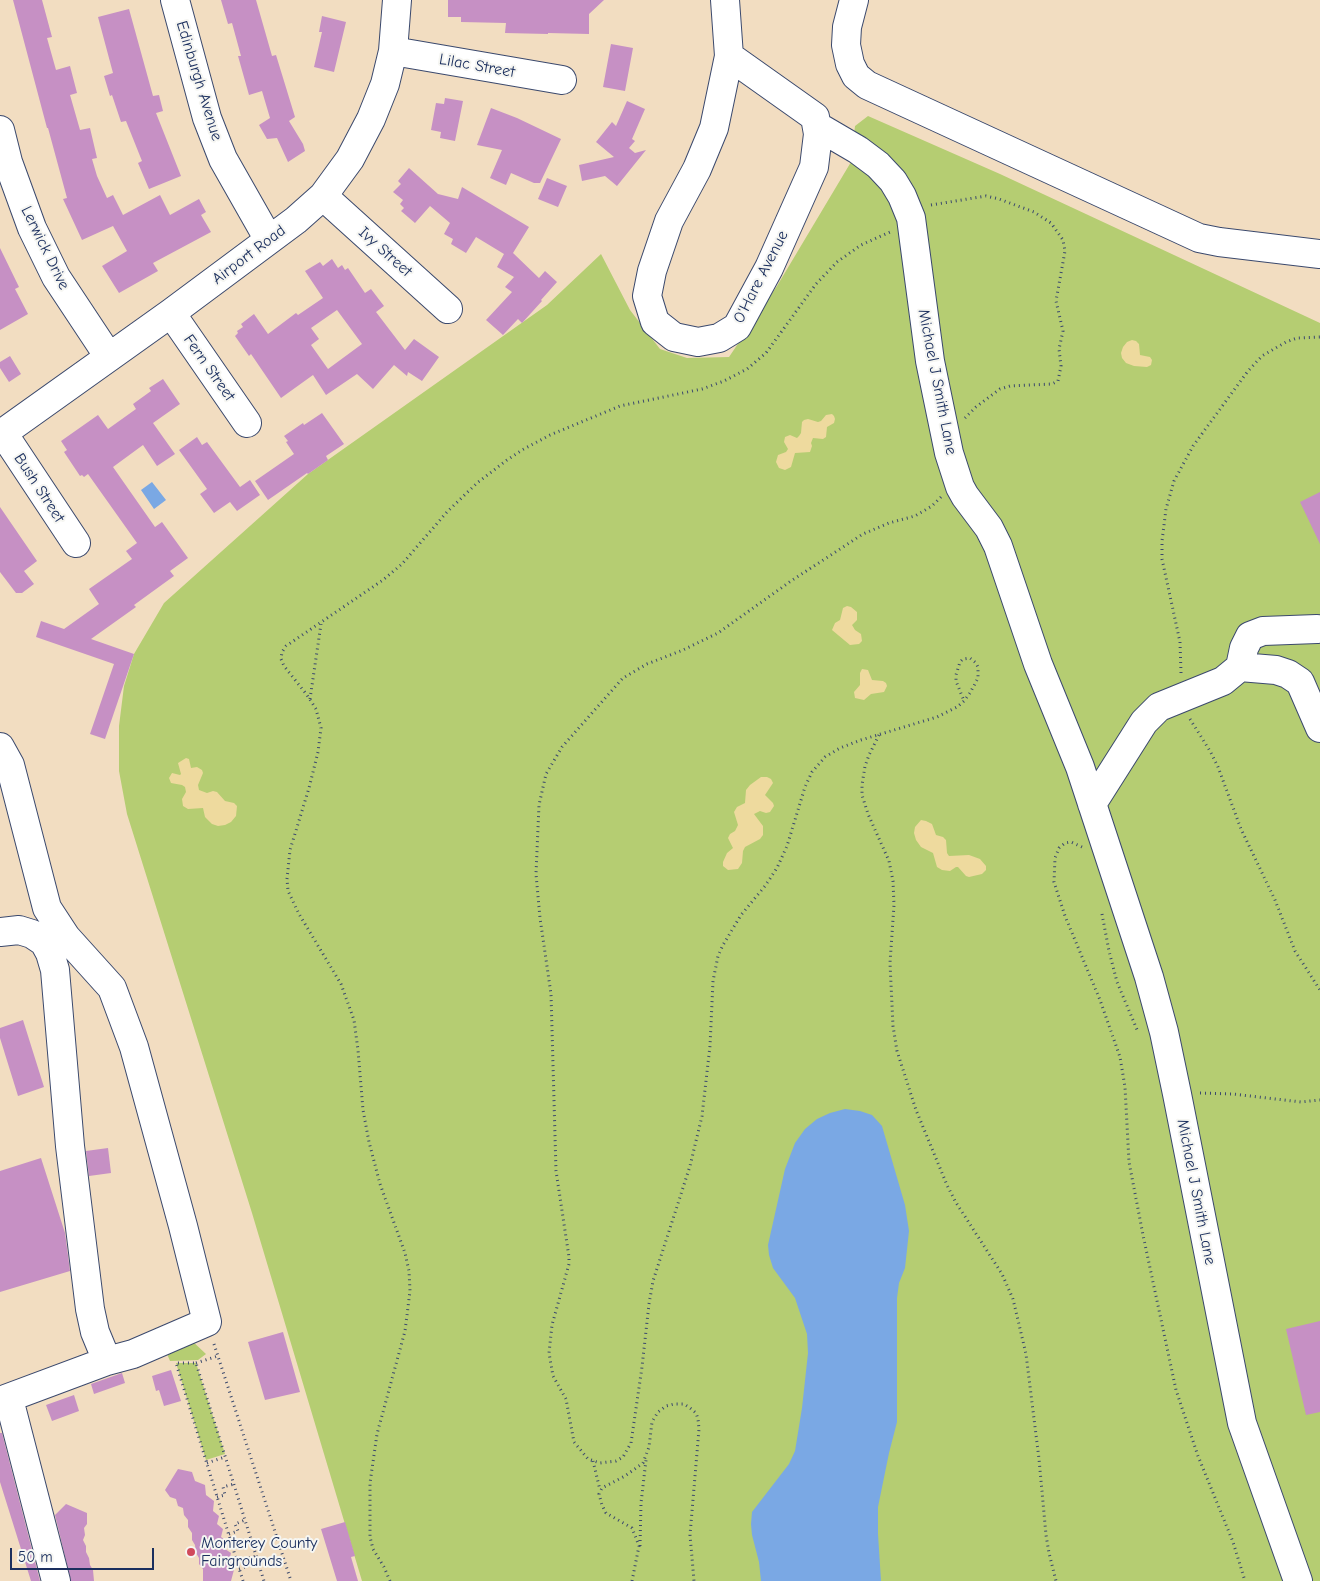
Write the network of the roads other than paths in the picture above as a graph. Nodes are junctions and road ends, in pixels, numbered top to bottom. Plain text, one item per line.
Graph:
1 (175, 0) edge
2 (397, 0) edge
3 (725, 0) edge
4 (854, 0) edge
5 (393, 51) junction
6 (729, 56) junction
7 (562, 80) dead end
8 (817, 126) junction
9 (0, 130) edge
10 (322, 196) junction
11 (270, 240) junction
12 (1320, 254) edge
13 (448, 309) dead end
14 (171, 313) junction
15 (109, 357) junction
16 (247, 423) dead end
17 (2, 434) edge
18 (76, 543) dead end
19 (1317, 629) dead end
20 (1240, 666) junction
21 (1320, 728) edge
22 (0, 747) edge
23 (1092, 804) junction
24 (0, 932) edge
25 (107, 1361) junction
26 (4, 1400) edge
27 (56, 1581) edge
28 (1298, 1581) edge

1 - 11 street, Edinburgh Avenue
2 - 5 street, Airport Road
3 - 6 street, O'Hare Avenue
4 - 12 street
5 - 7 street, Lilac Street
5 - 10 street, Airport Road
6 - 8 street
6 - 8 street, O'Hare Avenue
8 - 23 street, Michael J Smith Lane
9 - 15 street, Lerwick Drive
10 - 11 street, Airport Road
10 - 13 street, Ivy Street
11 - 14 street, Airport Road
14 - 15 street, Airport Road
14 - 16 street, Fern Street
15 - 17 street, Airport Road
17 - 18 street, Bush Street
19 - 20 street
20 - 21 street
20 - 23 street
22 - 25 street
23 - 28 street, Michael J Smith Lane
24 - 25 street
25 - 26 street
26 - 27 street

